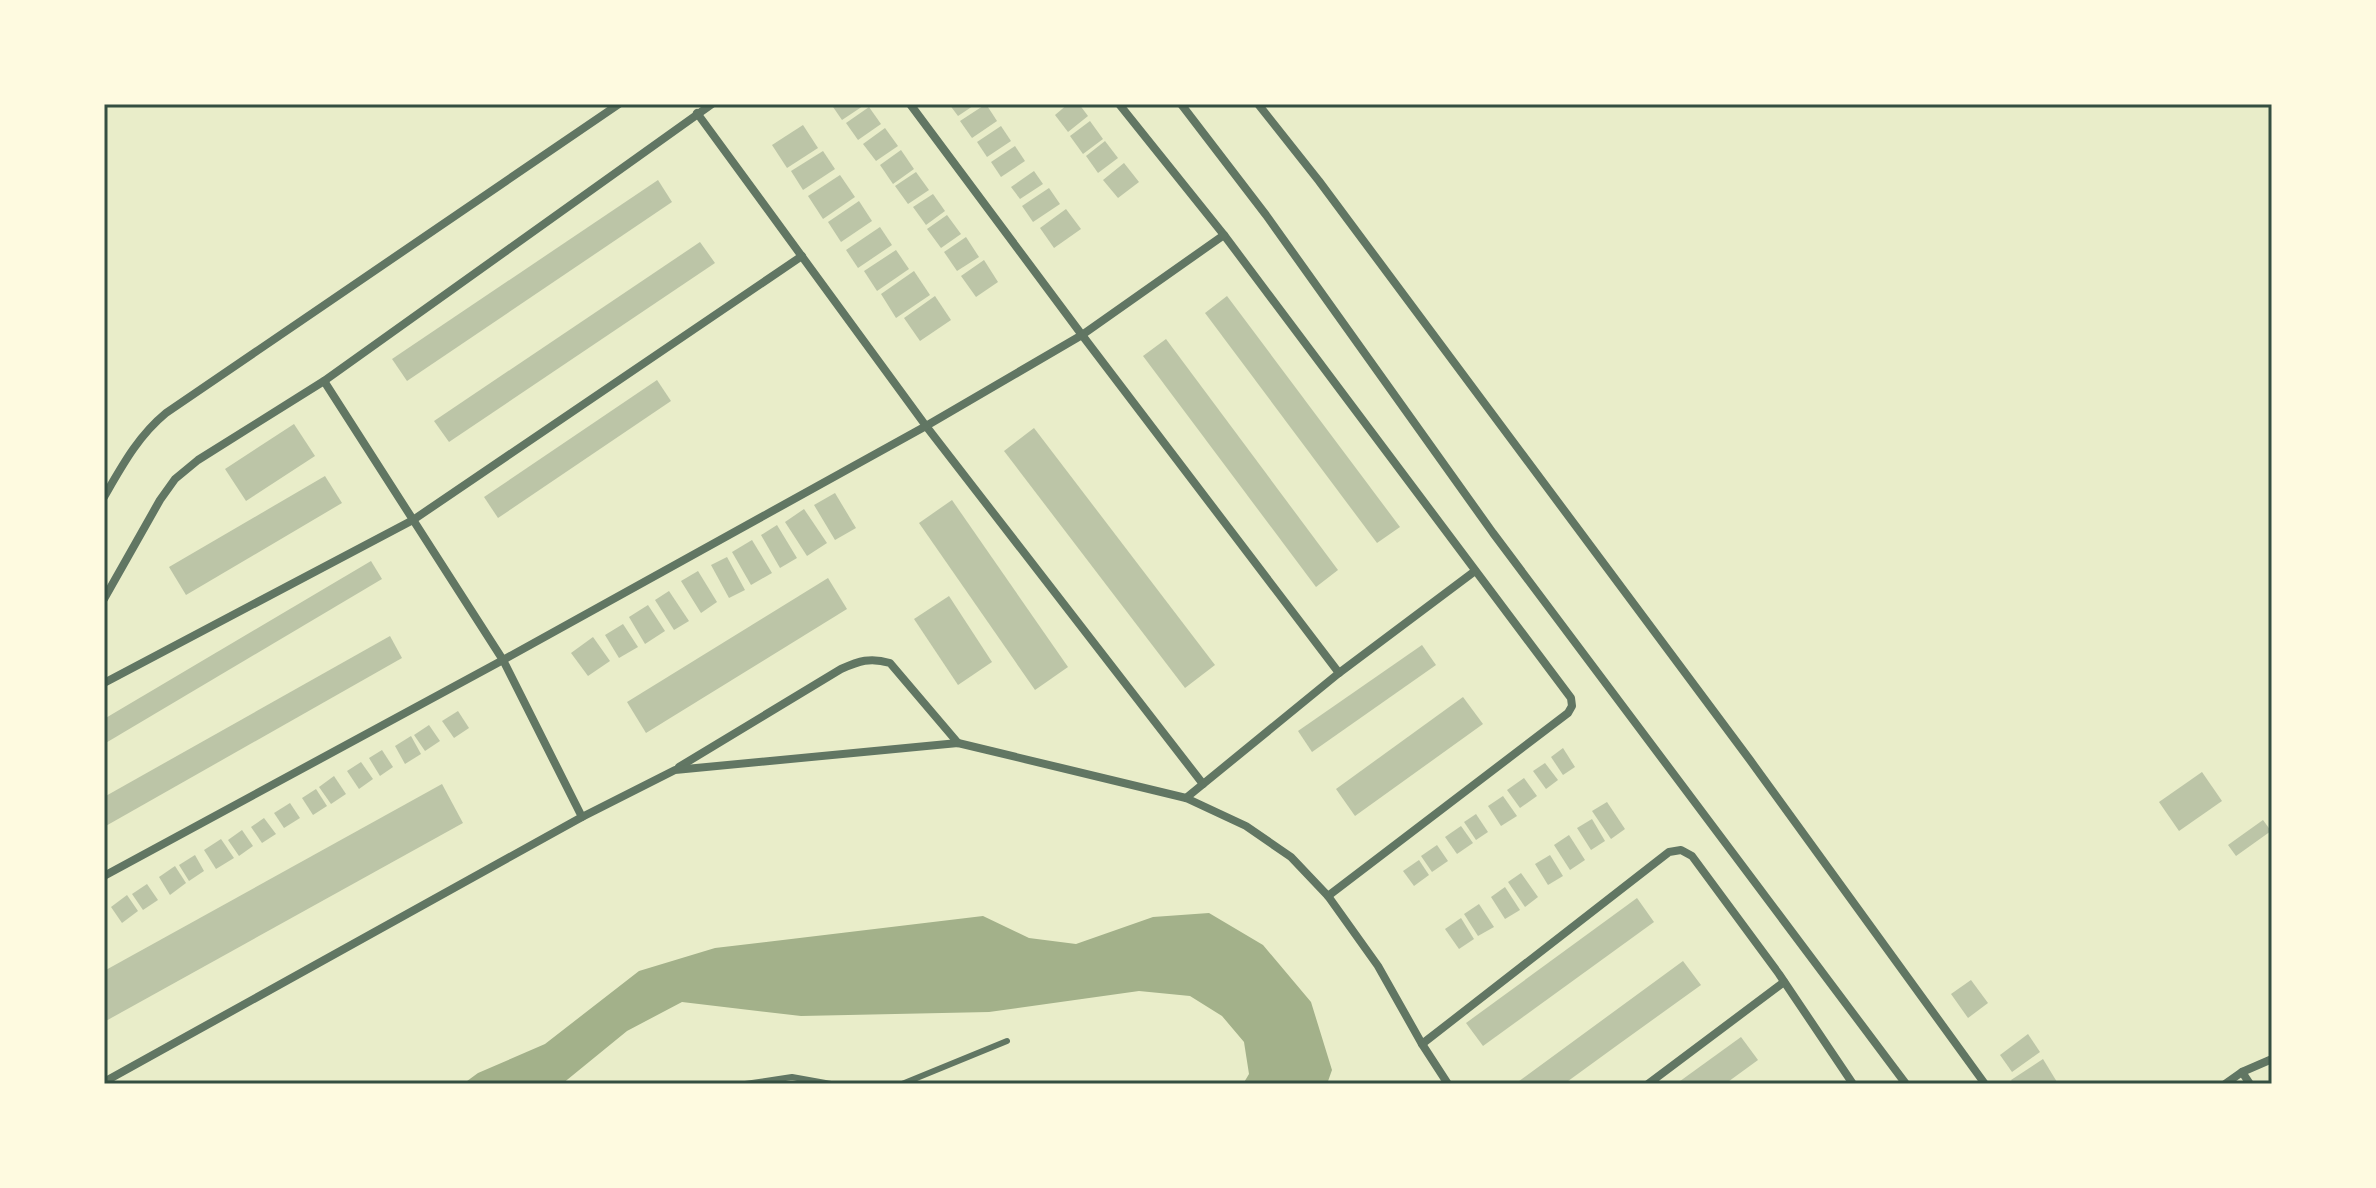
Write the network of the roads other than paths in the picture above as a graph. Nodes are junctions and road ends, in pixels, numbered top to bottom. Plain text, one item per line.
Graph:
1 (619, 104) edge
2 (712, 104) edge
3 (910, 104) edge
4 (1119, 104) edge
5 (1181, 104) edge
6 (1258, 104) edge
7 (697, 113) junction
8 (1224, 235) junction
9 (802, 256) junction
10 (1082, 335) junction
11 (324, 381) junction
12 (926, 426) junction
13 (104, 497) edge
14 (413, 520) junction
15 (1475, 571) junction
16 (104, 599) edge
17 (503, 660) junction
18 (1339, 673) junction
19 (104, 683) edge
20 (958, 743) junction
21 (675, 770) junction
22 (1203, 784) junction
23 (1186, 798) junction
24 (582, 817) junction
25 (104, 876) edge
26 (1328, 896) junction
27 (1784, 982) junction
28 (1007, 1041) dead end
29 (1422, 1044) junction
30 (2272, 1059) edge
31 (2242, 1072) junction
32 (104, 1082) edge
33 (745, 1084) edge
34 (831, 1084) edge
35 (902, 1084) edge
36 (1448, 1084) edge
37 (1648, 1084) edge
38 (1853, 1084) edge
39 (1906, 1084) edge
40 (1985, 1084) edge
41 (2225, 1084) edge
42 (2250, 1084) edge

1 - 13 street
2 - 7 street
3 - 10 street
4 - 8 street
5 - 39 street
6 - 40 street
7 - 9 street
7 - 11 street
8 - 10 street
8 - 15 street
9 - 12 street
9 - 14 street
10 - 12 street
10 - 18 street
11 - 14 street
11 - 16 street
12 - 17 street
12 - 22 street
14 - 17 street
14 - 19 street
15 - 18 street
15 - 26 street
17 - 24 street
17 - 25 street
18 - 22 street
20 - 21 street
20 - 21 street
20 - 23 street
21 - 24 street
22 - 23 street
23 - 26 street
24 - 32 street
26 - 29 street
27 - 29 street
27 - 37 street
27 - 38 street
28 - 35 lane
29 - 36 street
30 - 31 street
31 - 41 street
31 - 42 street
33 - 34 lane

